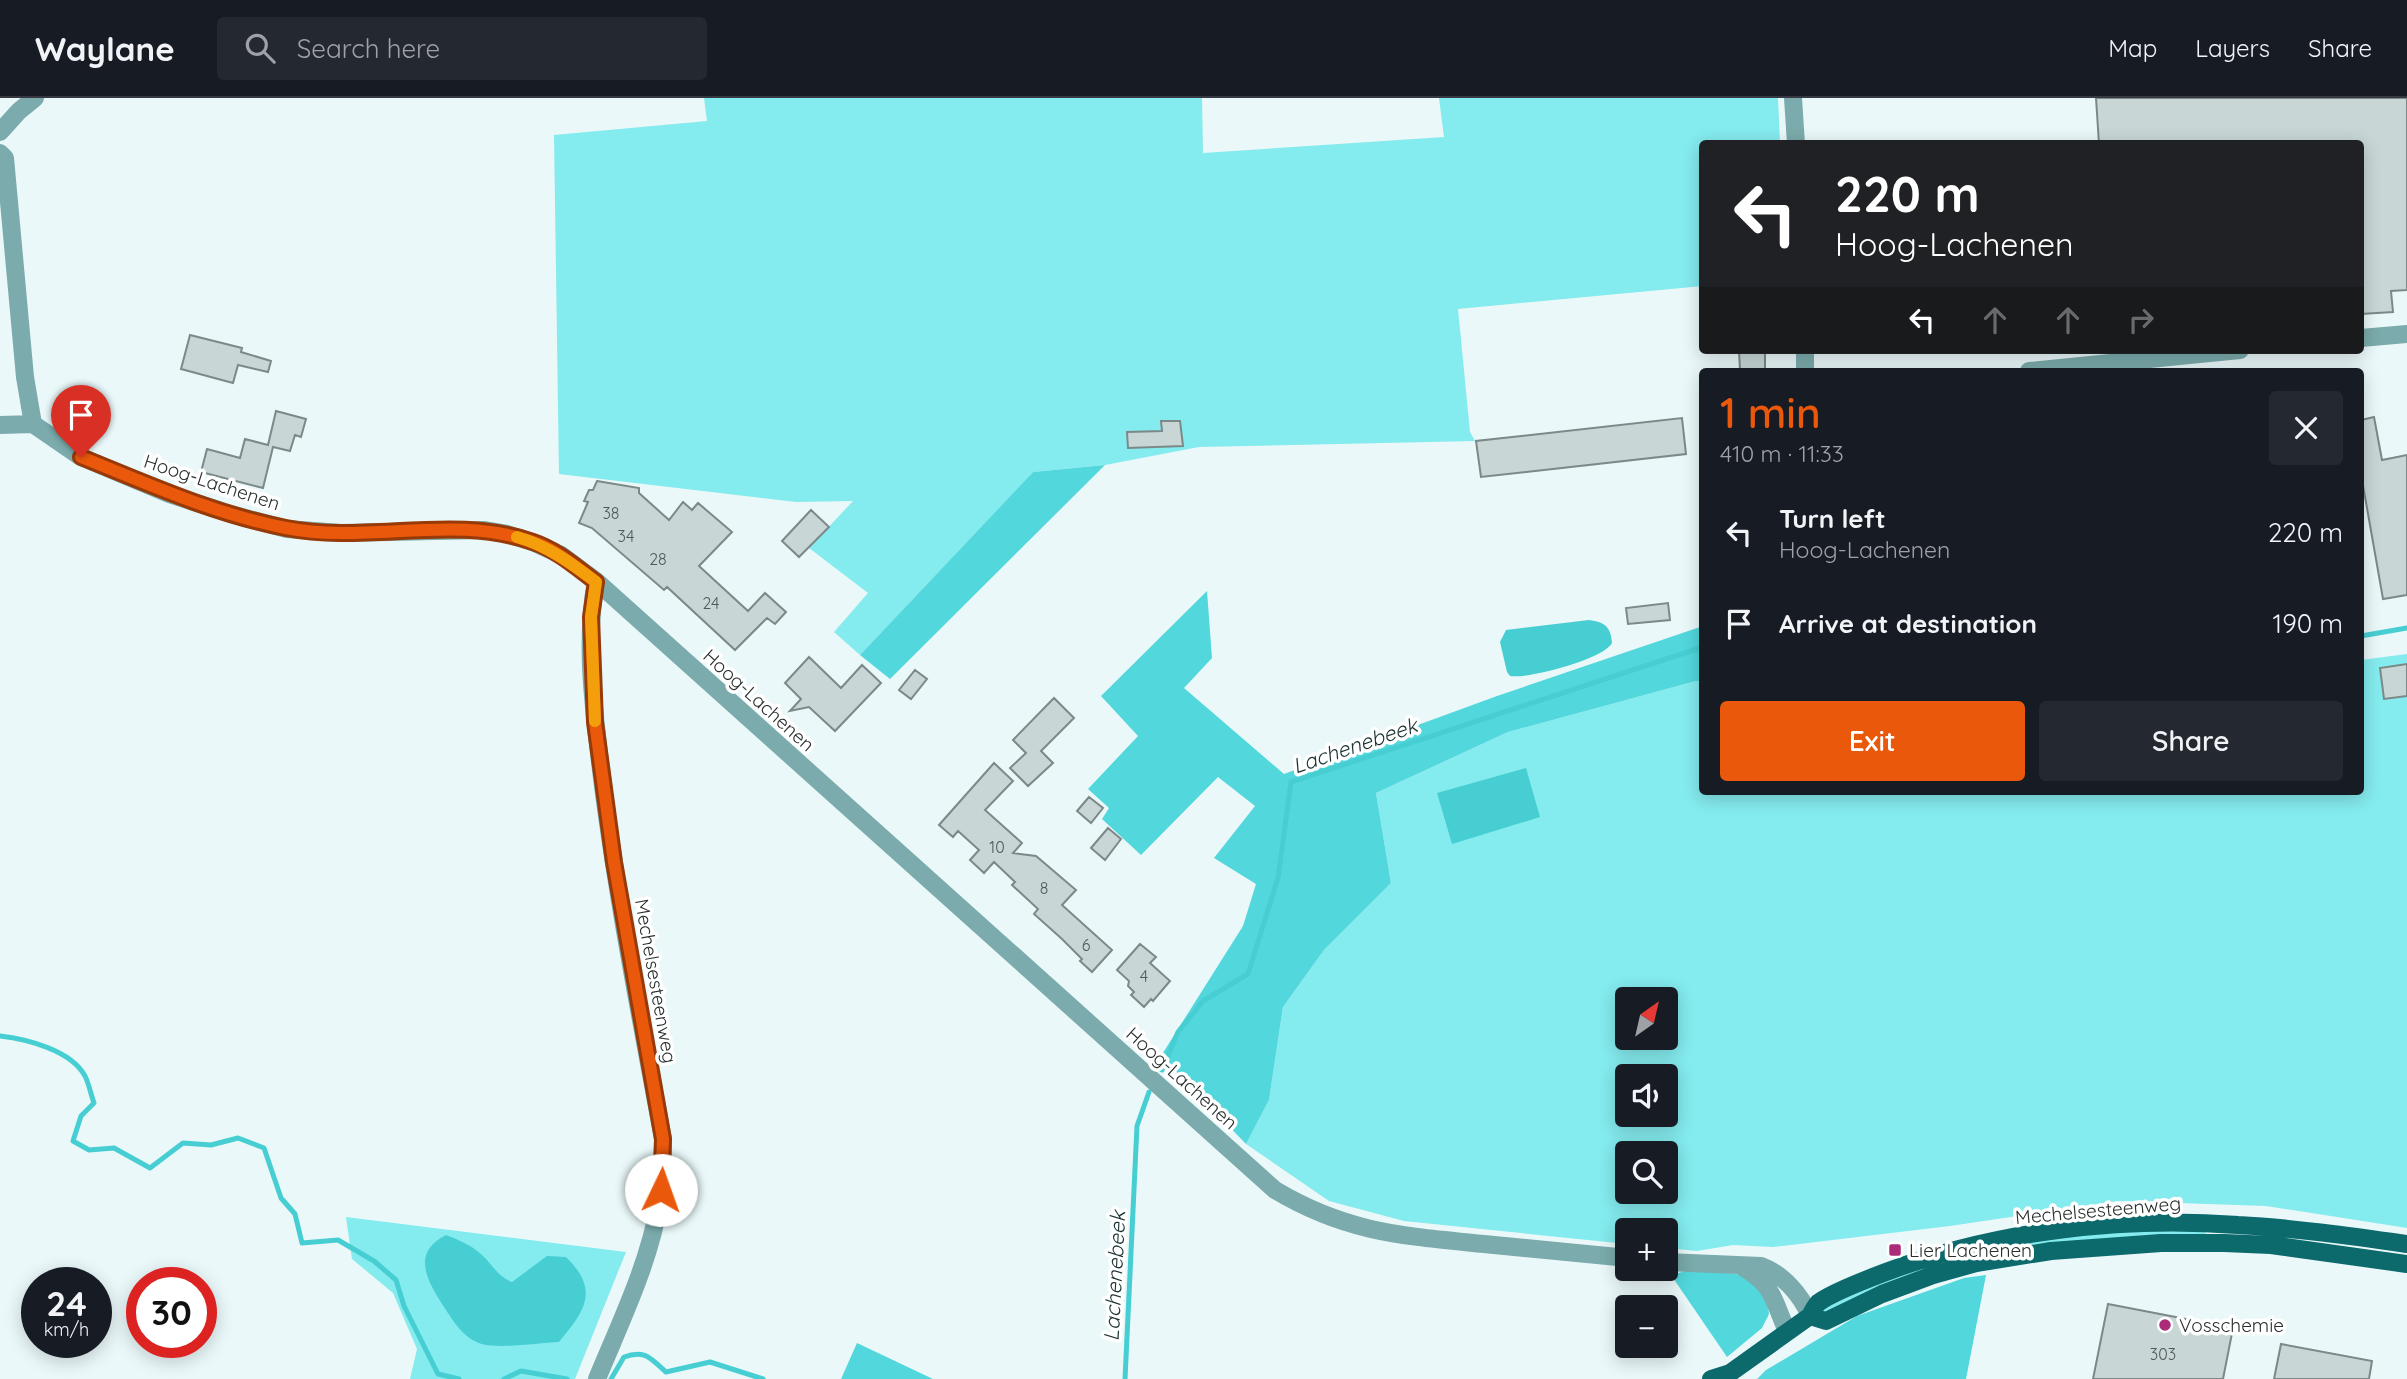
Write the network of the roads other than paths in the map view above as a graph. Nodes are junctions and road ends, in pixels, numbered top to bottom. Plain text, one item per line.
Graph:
1 (35, 98) edge
2 (1794, 98) edge
3 (0, 132) edge
4 (1796, 140) edge
5 (0, 153) edge
6 (2407, 334) edge
7 (2364, 338) edge
8 (2199, 354) edge
9 (2059, 368) edge
10 (33, 424) junction
11 (0, 425) edge
12 (596, 582) junction
13 (2407, 1244) edge
14 (1615, 1257) edge
15 (1678, 1263) edge
16 (2407, 1264) edge
17 (1741, 1266) junction
18 (1810, 1316) junction
19 (1787, 1331) junction
20 (1729, 1376) edge
21 (597, 1379) edge
22 (1711, 1379) edge

1 - 3 street
2 - 4 street
5 - 10 street
6 - 7 street
8 - 9 street
10 - 11 street
10 - 12 street, Hoog-Lachenen
12 - 14 street, Hoog-Lachenen
12 - 21 street, Mechelsesteenweg
13 - 18 main road, Mechelsesteenweg
15 - 17 street
16 - 18 main road, Mechelsesteenweg
17 - 18 street
17 - 19 street
18 - 19 main road, Mechelsesteenweg
19 - 20 main road, Mechelsesteenweg
20 - 22 main road, Mechelsesteenweg

